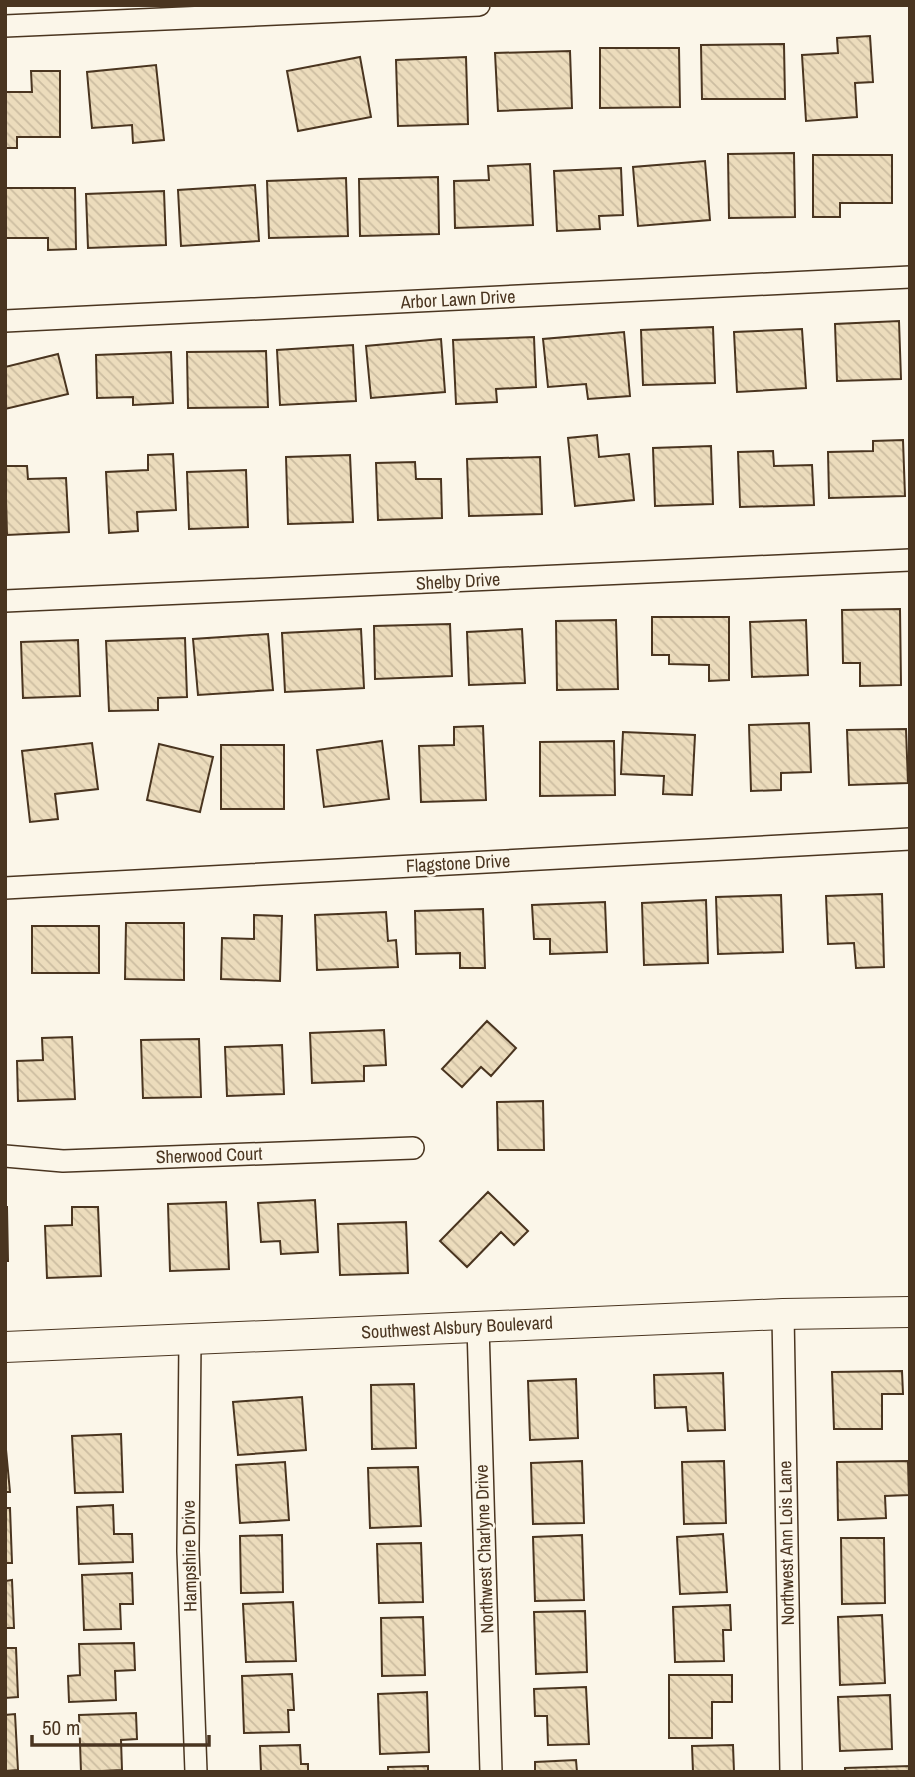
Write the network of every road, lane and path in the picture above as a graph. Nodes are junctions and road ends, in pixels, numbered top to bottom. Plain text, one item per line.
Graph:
1 (479, 5) edge
2 (5, 26) edge
3 (910, 277) edge
4 (5, 321) edge
5 (910, 560) edge
6 (5, 601) edge
7 (910, 839) edge
8 (5, 888) edge
9 (413, 1148) dead end
10 (5, 1156) edge
11 (910, 1312) edge
12 (783, 1314) junction
13 (478, 1326) junction
14 (190, 1340) junction
15 (5, 1347) edge
16 (196, 1772) edge
17 (491, 1772) edge
18 (791, 1772) edge

1 - 2 street
3 - 4 street, Arbor Lawn Drive
5 - 6 street, Shelby Drive
7 - 8 street, Flagstone Drive
9 - 10 street, Sherwood Court
11 - 12 main road, Southwest Alsbury Boulevard
12 - 13 main road, Southwest Alsbury Boulevard
12 - 18 street, Northwest Ann Lois Lane
13 - 14 main road, Southwest Alsbury Boulevard
13 - 17 street, Northwest Charlyne Drive
14 - 15 main road, Southwest Alsbury Boulevard
14 - 16 street, Hampshire Drive

